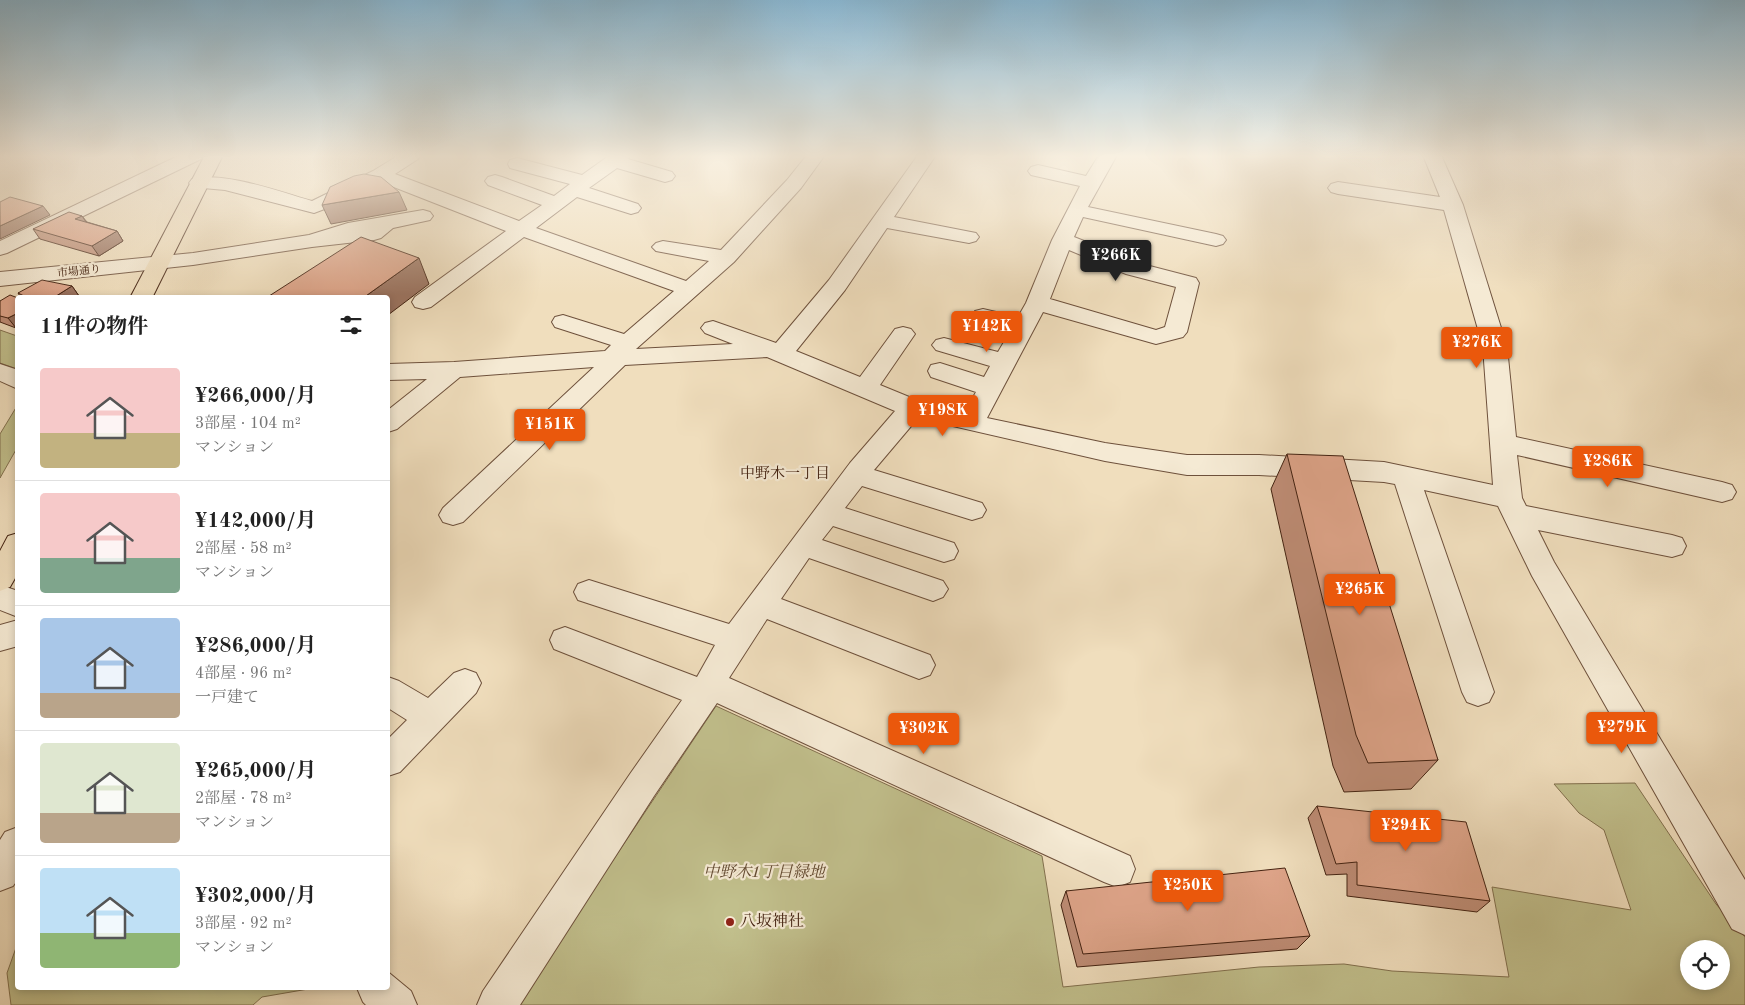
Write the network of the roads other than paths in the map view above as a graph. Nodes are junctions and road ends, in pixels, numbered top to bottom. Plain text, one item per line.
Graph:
1 (97, 202) edge
2 (189, 202) edge
3 (297, 202) edge
4 (325, 202) edge
5 (450, 202) edge
6 (553, 202) edge
7 (617, 202) edge
8 (777, 202) edge
9 (895, 202) edge
10 (1080, 202) edge
11 (1431, 202) edge
12 (1451, 202) edge
13 (556, 203) joint
14 (1452, 205) junction
15 (631, 208) dead end
16 (1076, 210) junction
17 (423, 216) dead end
18 (882, 220) junction
19 (520, 229) junction
20 (969, 237) dead end
21 (1062, 240) junction
22 (1216, 240) dead end
23 (662, 247) dead end
24 (0, 249) edge
25 (726, 257) junction
26 (158, 263) junction
27 (0, 279) edge
28 (688, 289) junction
29 (142, 295) edge
30 (423, 302) dead end
31 (1037, 302) junction
32 (983, 316) dead end
33 (563, 322) dead end
34 (1024, 326) junction
35 (713, 328) dead end
36 (903, 334) dead end
37 (944, 345) dead end
38 (775, 351) junction
39 (620, 353) junction
40 (1004, 362) junction
41 (454, 370) junction
42 (940, 371) dead end
43 (0, 372) edge
44 (390, 372) edge
45 (15, 379) edge
46 (865, 388) junction
47 (991, 388) junction
48 (912, 408) junction
49 (390, 421) edge
50 (971, 423) junction
51 (1503, 443) junction
52 (856, 474) junction
53 (1406, 476) junction
54 (1722, 492) dead end
55 (1512, 507) junction
56 (972, 510) dead end
57 (827, 512) junction
58 (453, 515) dead end
59 (803, 545) junction
60 (1672, 546) dead end
61 (15, 550) edge
62 (944, 550) dead end
63 (0, 579) edge
64 (933, 590) dead end
65 (589, 592) dead end
66 (0, 597) edge
67 (15, 604) edge
68 (761, 604) junction
69 (15, 634) edge
70 (0, 638) edge
71 (736, 639) junction
72 (565, 640) dead end
73 (919, 666) dead end
74 (465, 683) dead end
75 (708, 689) junction
76 (390, 692) edge
77 (1478, 692) dead end
78 (431, 717) junction
79 (390, 759) edge
80 (15, 850) edge
81 (1117, 869) dead end
82 (0, 873) edge
83 (1745, 916) edge
84 (378, 990) edge
85 (397, 1005) edge
86 (497, 1005) edge

1 - 24 street
2 - 26 main road
3 - 4 street
5 - 19 street
6 - 13 street
7 - 15 street
8 - 25 street
9 - 18 street
10 - 16 street
11 - 14 street
12 - 14 street
13 - 19 street
14 - 51 street
16 - 21 street
16 - 22 street
17 - 26 street, 市場通り
18 - 20 street
18 - 38 street
19 - 28 street
19 - 30 street
21 - 31 street
21 - 31 street
23 - 25 street
25 - 28 street
26 - 27 street, 市場通り
26 - 29 main road
28 - 39 street
31 - 34 street
32 - 34 street
33 - 39 street
34 - 40 street
35 - 38 street
36 - 46 street
37 - 40 street
38 - 39 street
38 - 46 street
39 - 41 street
39 - 58 street
40 - 47 street
41 - 44 street
41 - 49 street
42 - 47 street
43 - 45 street
46 - 48 street
47 - 50 street
48 - 50 street
48 - 52 street
50 - 53 street
51 - 54 street
51 - 55 street
52 - 56 street
52 - 57 street
53 - 55 street
53 - 77 street
55 - 60 street
55 - 83 street
57 - 59 street
57 - 62 street
59 - 64 street
59 - 68 street
61 - 63 main road
65 - 71 street
66 - 67 street
68 - 71 street
68 - 73 street
69 - 70 street
71 - 75 street
72 - 75 street
74 - 78 street
75 - 81 street
75 - 86 street
76 - 78 street
78 - 79 street
80 - 82 street
84 - 85 street

